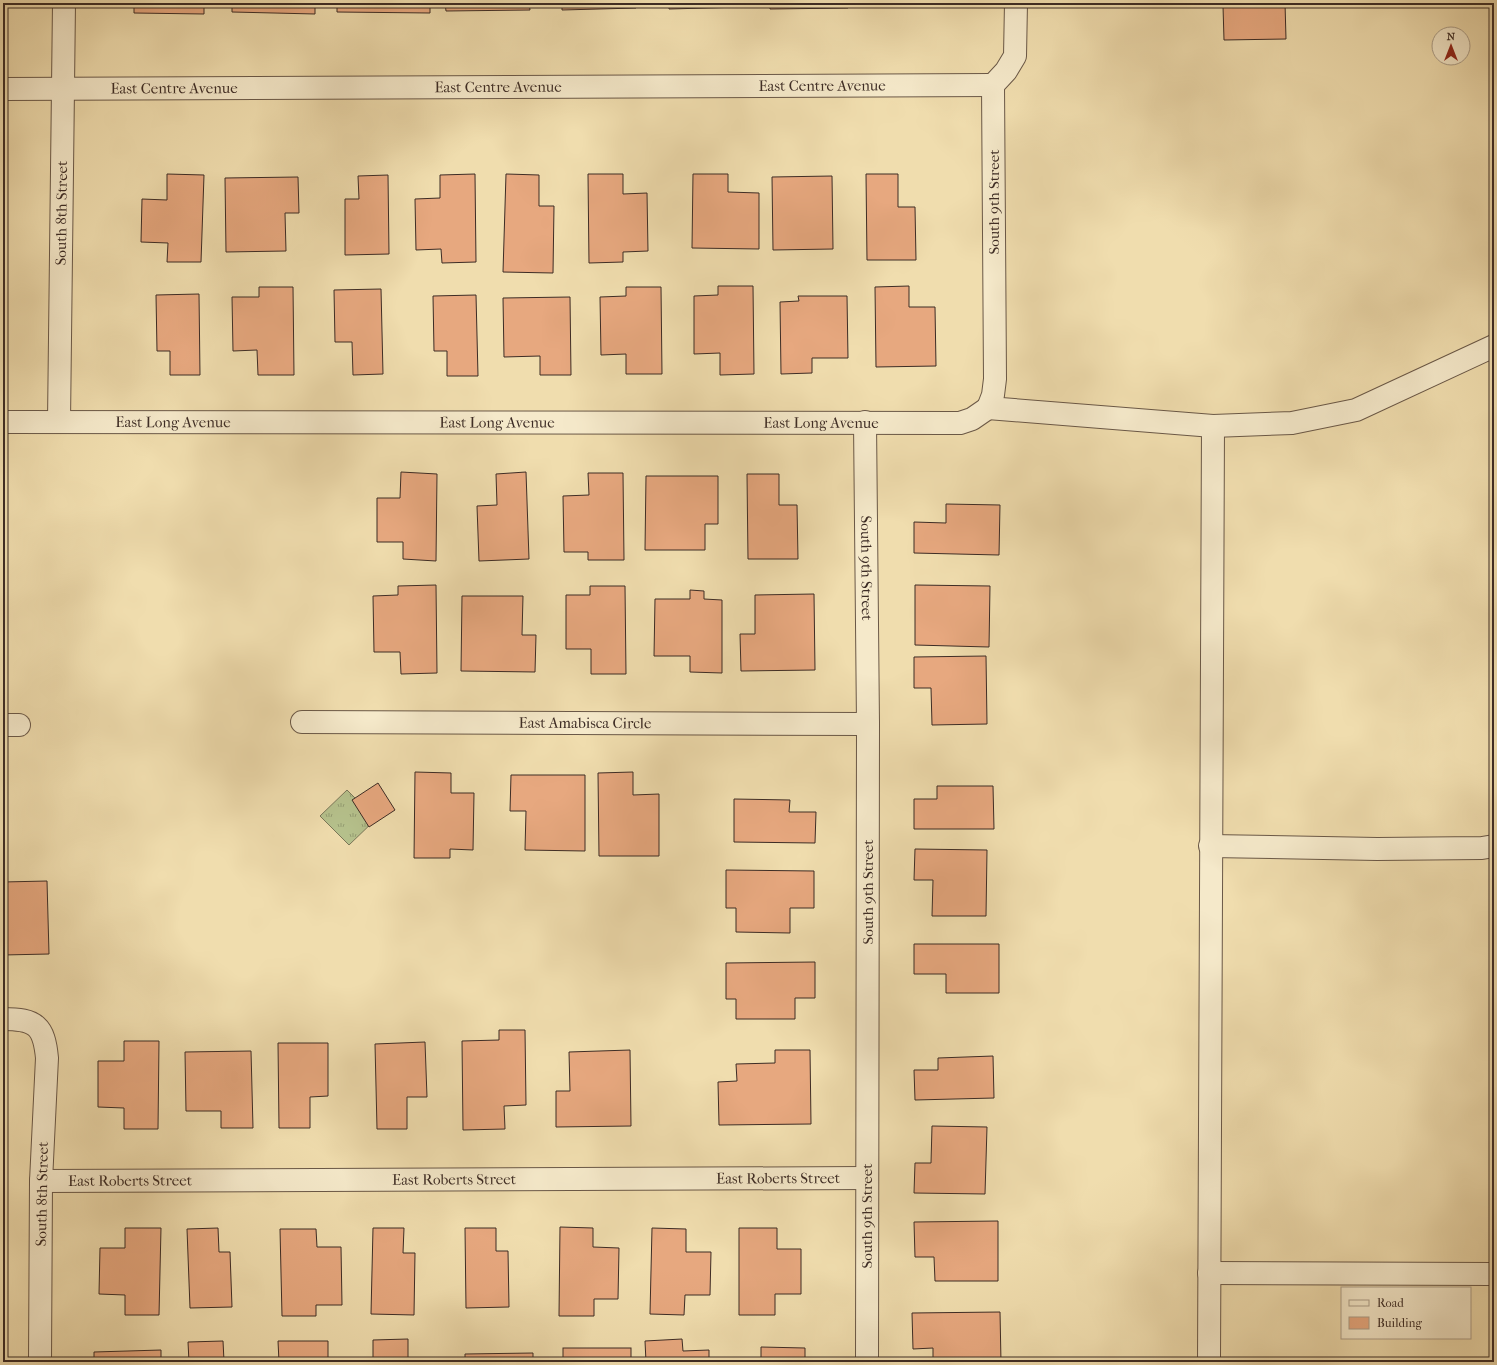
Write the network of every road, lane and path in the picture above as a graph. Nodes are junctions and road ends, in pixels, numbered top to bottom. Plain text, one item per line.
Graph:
1 (64, 3) edge
2 (1016, 3) edge
3 (993, 85) junction
4 (3, 89) edge
5 (63, 89) junction
6 (1494, 346) edge
7 (988, 408) junction
8 (3, 422) edge
9 (59, 422) junction
10 (866, 422) junction
11 (1213, 426) junction
12 (302, 722) dead end
13 (868, 724) junction
14 (1210, 846) junction
15 (1494, 846) edge
16 (3, 1019) edge
17 (867, 1178) junction
18 (41, 1181) junction
19 (1209, 1273) junction
20 (1494, 1274) edge
21 (40, 1362) edge
22 (867, 1362) edge
23 (1209, 1362) edge

1 - 5 street, South 8th Street
2 - 3 street
3 - 5 street, East Centre Avenue
3 - 7 street, South 9th Street
4 - 5 street, East Centre Avenue
5 - 9 street, South 8th Street
6 - 11 street
7 - 10 street, East Long Avenue
7 - 11 street
8 - 9 street, East Long Avenue
9 - 10 street, East Long Avenue
10 - 13 street, South 9th Street
11 - 14 street
12 - 13 street, East Amabisca Circle
13 - 17 street, South 9th Street
14 - 15 street
14 - 19 street
16 - 18 street, South 8th Street
17 - 18 street, East Roberts Street
17 - 22 street, South 9th Street
18 - 21 street, South 8th Street
19 - 20 street
19 - 23 street

